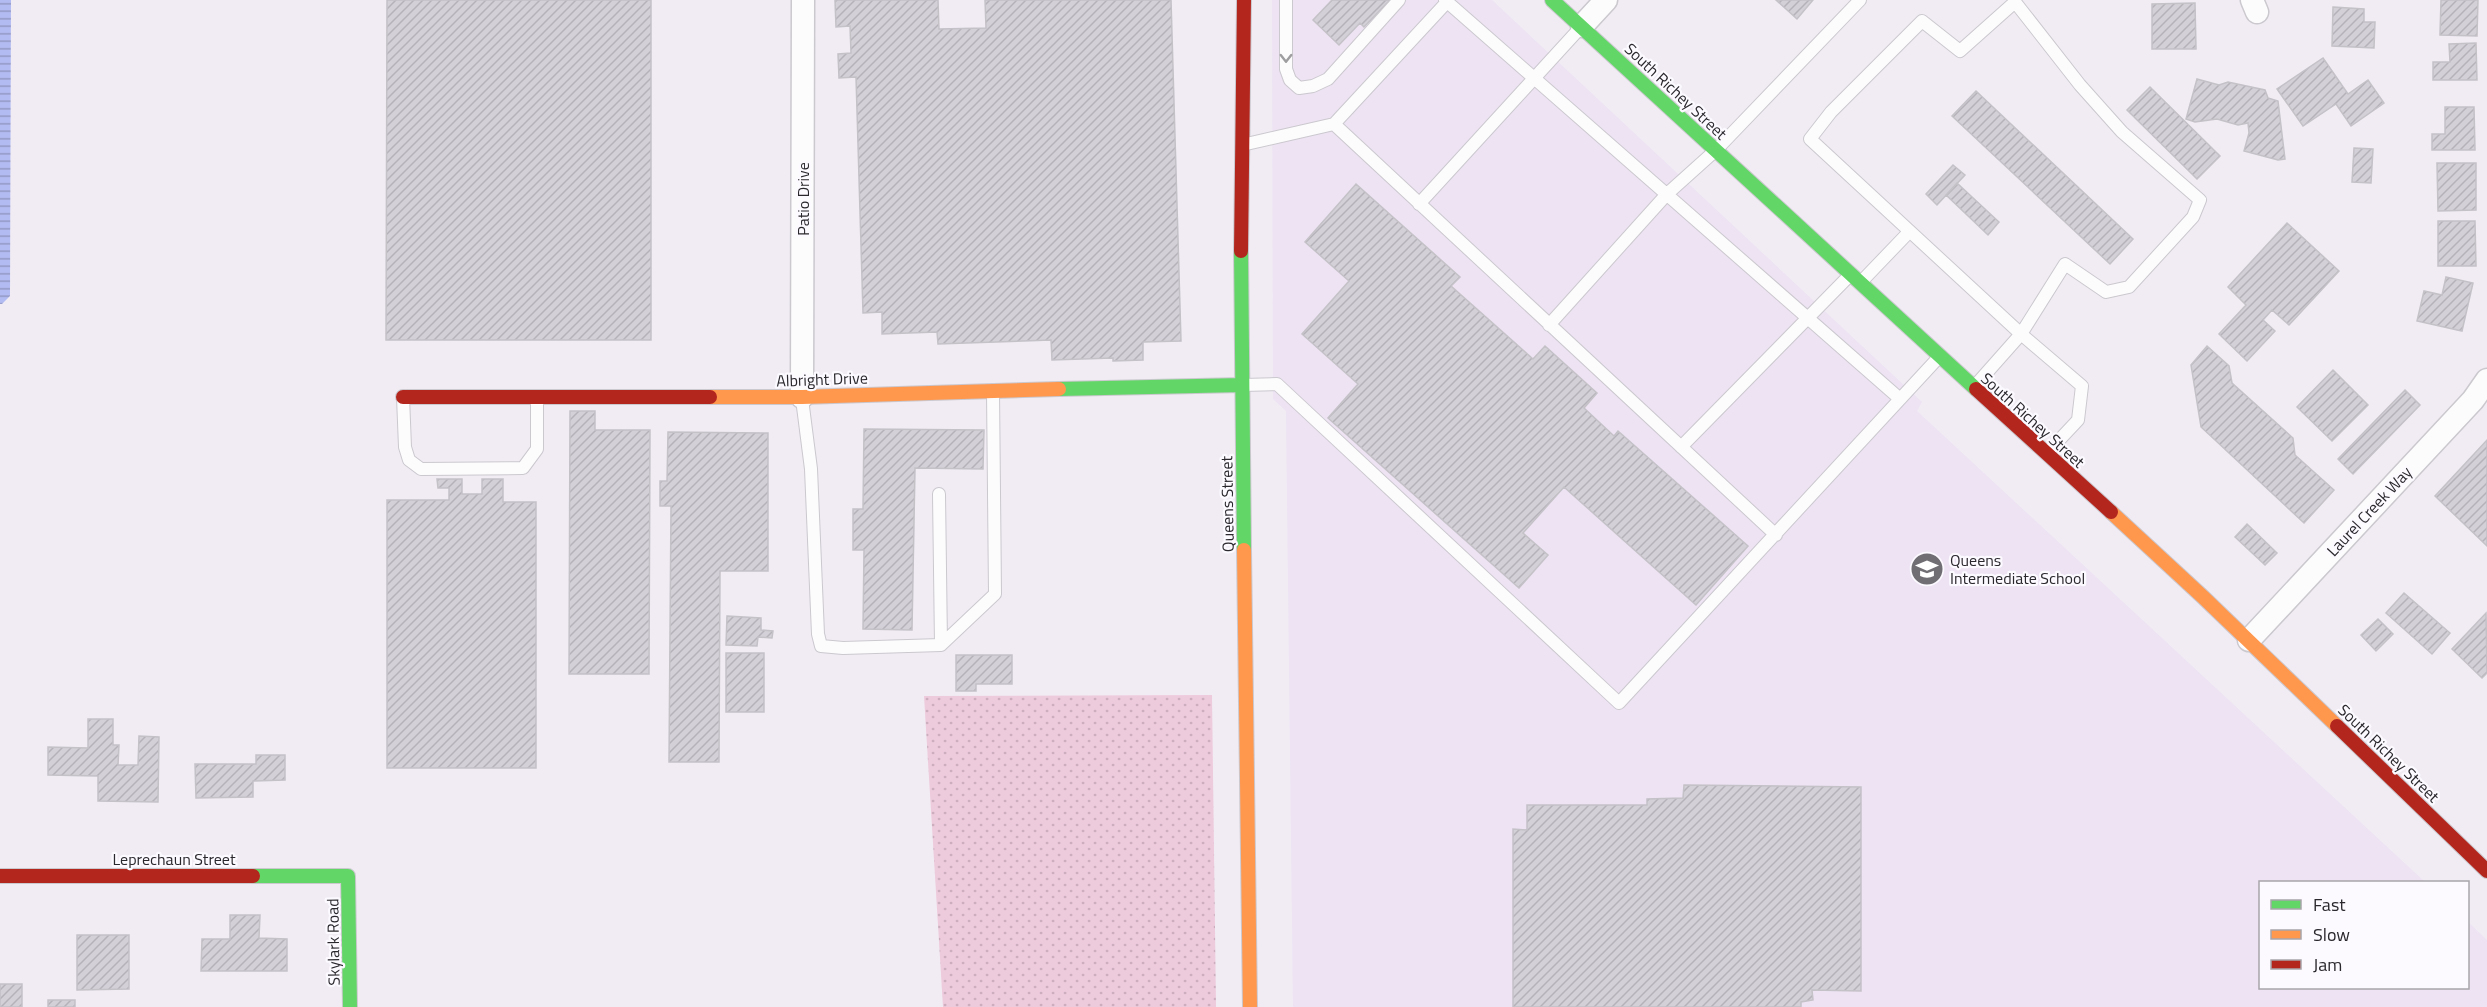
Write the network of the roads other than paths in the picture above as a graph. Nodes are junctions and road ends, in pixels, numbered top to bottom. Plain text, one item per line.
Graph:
1 (803, 0) edge
2 (1245, 0) edge
3 (1286, 0) edge
4 (1399, 0) edge
5 (1552, 0) edge
6 (1606, 0) edge
7 (1860, 0) edge
8 (1446, 1) edge
9 (1582, 26) junction
10 (1535, 79) junction
11 (1334, 124) junction
12 (1241, 145) junction
13 (1716, 150) junction
14 (1667, 194) junction
15 (1419, 204) junction
16 (1909, 232) junction
17 (1856, 279) junction
18 (1808, 318) junction
19 (1549, 324) junction
20 (2021, 334) junction
21 (1939, 357) junction
22 (2487, 380) edge
23 (1242, 385) junction
24 (1973, 388) junction
25 (993, 390) junction
26 (403, 397) joint
27 (537, 397) junction
28 (802, 397) junction
29 (1899, 398) junction
30 (1682, 447) junction
31 (2046, 454) junction
32 (939, 494) dead end
33 (1776, 535) junction
34 (2249, 640) junction
35 (941, 645) junction
36 (2487, 871) edge
37 (0, 876) edge
38 (348, 876) joint
39 (350, 1007) edge
40 (1250, 1007) edge

1 - 28 street, Patio Drive
2 - 12 street, Queens Street
3 -> 4 lane
5 - 9 street, South Richey Street
6 - 9 street
7 - 13 lane
8 - 10 lane
8 - 11 lane
9 - 10 lane
9 - 13 street, South Richey Street
10 - 14 lane
10 - 15 lane
11 - 12 lane
11 - 15 lane
12 - 23 street, Queens Street
13 - 14 lane
13 - 17 street, South Richey Street
14 - 18 lane
14 - 19 lane
15 - 19 lane
16 - 17 lane
16 - 20 lane
16 - 20 lane
17 - 18 lane
17 - 21 street, South Richey Street
18 - 29 lane
18 - 30 lane
19 - 30 lane
20 - 24 lane
20 - 31 lane
21 - 24 street, South Richey Street
21 - 29 lane
22 - 34 street, Laurel Creek Way
23 - 25 street, Albright Drive
23 - 33 lane
23 - 40 street, Queens Street
24 - 31 street, South Richey Street
25 - 28 street, Albright Drive
25 - 35 lane
26 - 27 street, Albright Drive
26 - 27 lane
27 - 28 street, Albright Drive
28 - 35 lane
29 - 33 lane
30 - 33 lane
31 - 34 street, South Richey Street
32 - 35 lane
34 - 36 street, South Richey Street
37 - 38 street, Leprechaun Street
38 - 39 street, Skylark Road

